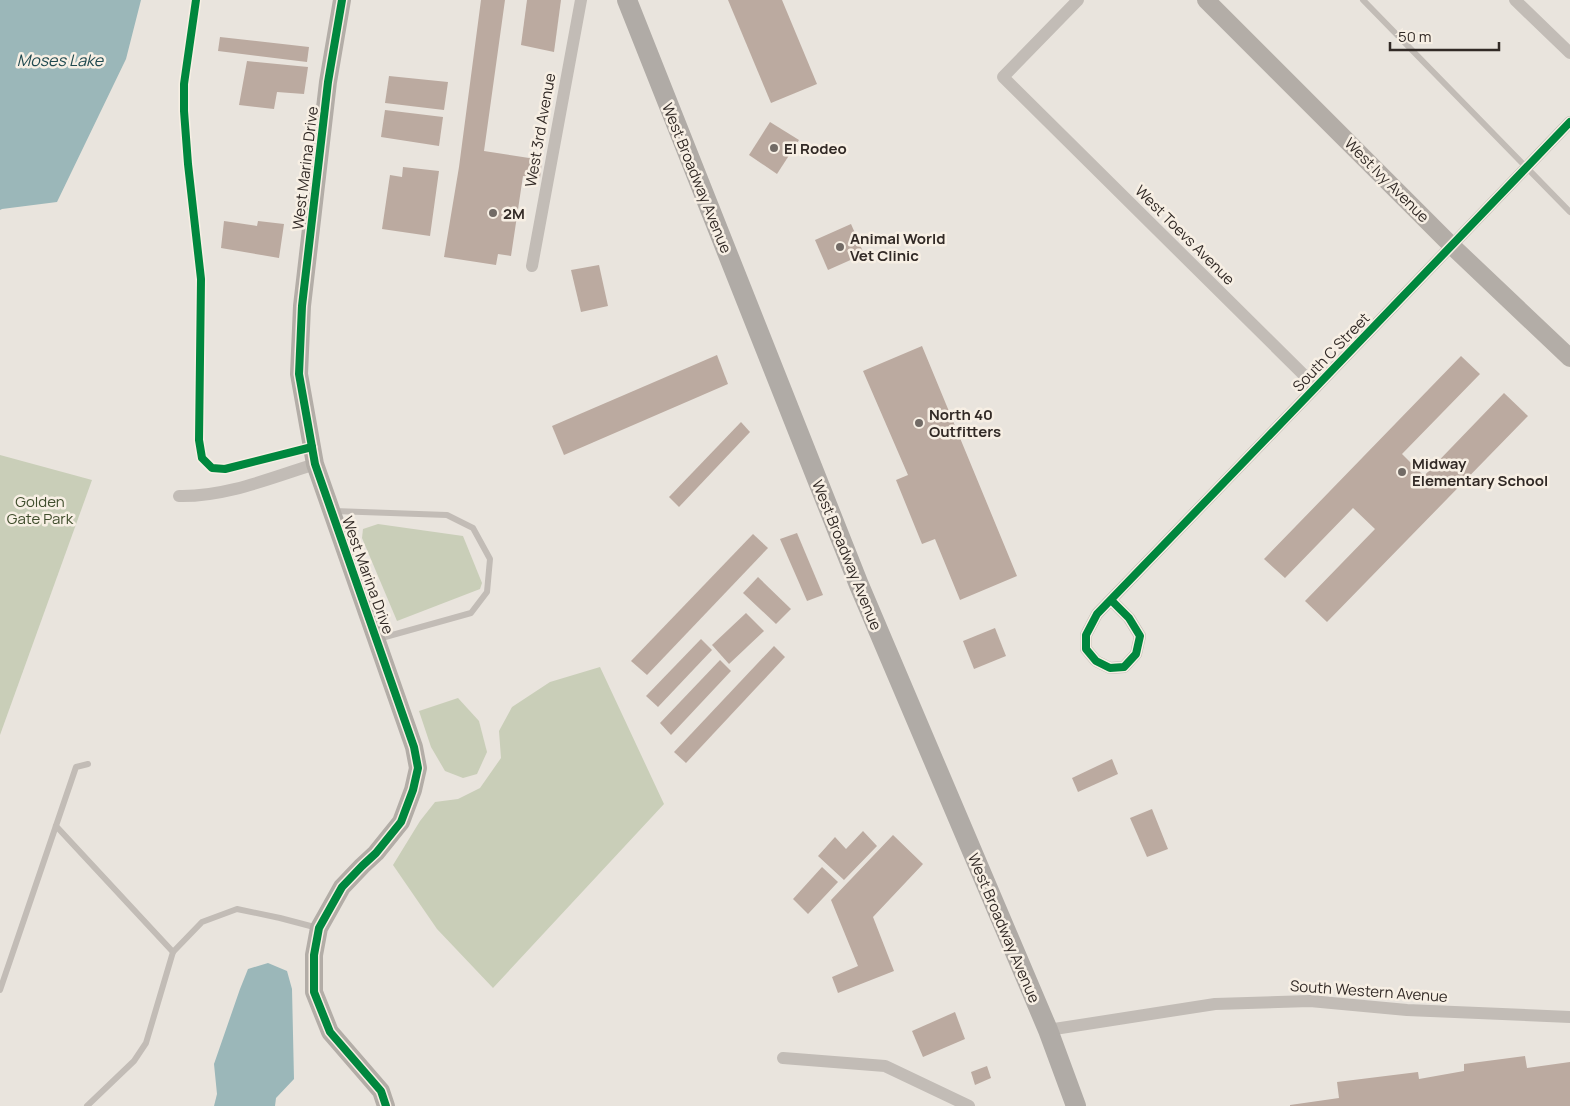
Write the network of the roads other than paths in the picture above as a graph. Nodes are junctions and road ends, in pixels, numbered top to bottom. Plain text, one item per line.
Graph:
1 (342, 0) edge
2 (581, 0) edge
3 (627, 0) edge
4 (1078, 0) edge
5 (1206, 0) edge
6 (1363, 0) edge
7 (1515, 0) edge
8 (1570, 53) edge
9 (1570, 122) edge
10 (1527, 167) junction
11 (1570, 212) edge
12 (1452, 246) junction
13 (532, 266) dead end
14 (1570, 358) edge
15 (1316, 388) junction
16 (315, 464) junction
17 (179, 496) dead end
18 (331, 511) junction
19 (1111, 600) junction
20 (376, 640) junction
21 (88, 764) dead end
22 (56, 826) junction
23 (319, 928) junction
24 (173, 952) junction
25 (0, 990) edge
26 (1570, 1017) edge
27 (1048, 1030) junction
28 (784, 1058) dead end
29 (87, 1106) edge
30 (386, 1106) edge
31 (969, 1106) edge
32 (1076, 1106) edge

1 - 16 street, West Marina Drive
2 - 13 street, West 3rd Avenue
3 - 27 main road, West Broadway Avenue
4 - 15 street, West Toevs Avenue
5 - 12 street, West Ivy Avenue
6 - 10 lane
7 - 8 street
9 - 10 street, South C Street
10 - 11 lane
10 - 12 street, South C Street
12 - 14 street, West Ivy Avenue
12 - 15 street, South C Street
15 - 19 street, South C Street
16 - 17 street
16 - 18 street, West Marina Drive
18 - 20 street, West Marina Drive
18 - 20 lane
19 - 19 street, South C Street
20 - 23 street, West Marina Drive
21 - 22 lane
22 - 24 lane
22 - 25 lane
23 - 24 lane
23 - 30 street, West Marina Drive
24 - 29 lane
26 - 27 street, South Western Avenue
27 - 32 main road, West Broadway Avenue
28 - 31 street

